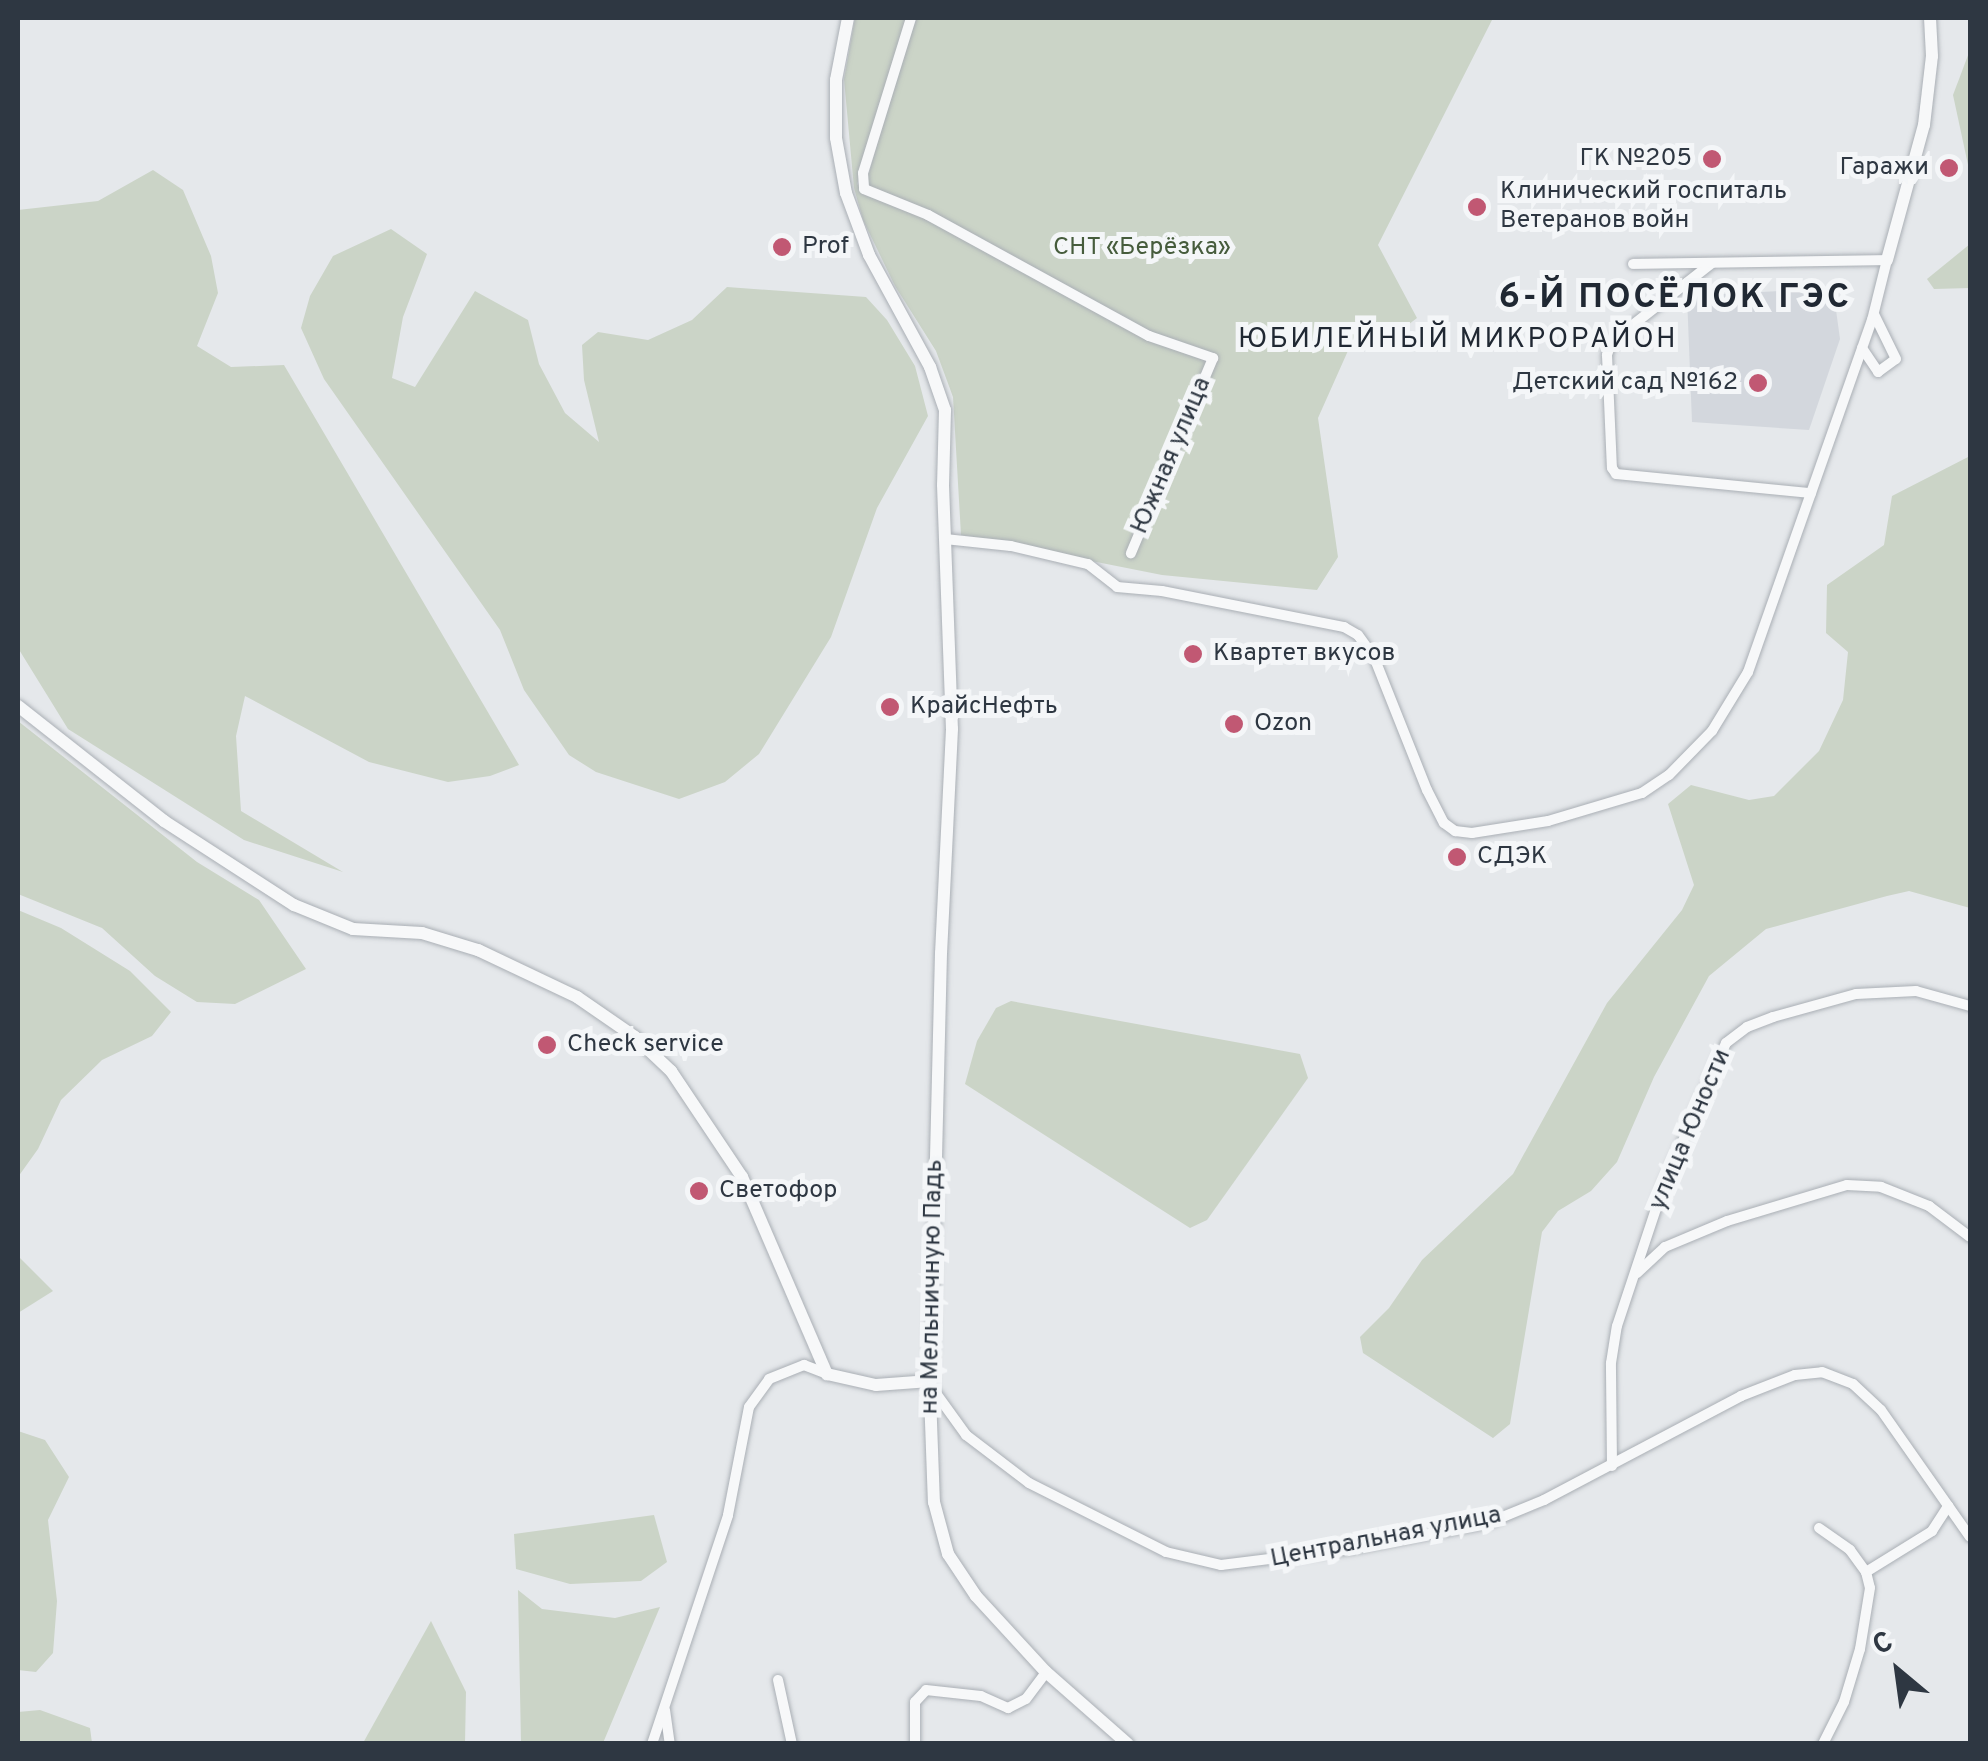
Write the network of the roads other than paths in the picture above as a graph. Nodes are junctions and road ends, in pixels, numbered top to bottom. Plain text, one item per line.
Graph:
1 (848, 18) edge
2 (911, 18) edge
3 (1930, 18) edge
4 (1887, 260) junction
5 (1713, 262) junction
6 (1633, 264) dead end
7 (1874, 314) junction
8 (1862, 348) junction
9 (1811, 493) junction
10 (945, 540) junction
11 (1132, 553) dead end
12 (18, 706) edge
13 (1970, 1006) edge
14 (1970, 1237) edge
15 (1634, 1276) junction
16 (827, 1374) junction
17 (930, 1383) junction
18 (1612, 1466) junction
19 (1948, 1506) junction
20 (1818, 1528) dead end
21 (1970, 1536) edge
22 (1866, 1572) junction
23 (1046, 1672) junction
24 (778, 1680) dead end
25 (665, 1709) junction
26 (652, 1744) edge
27 (670, 1744) edge
28 (792, 1744) edge
29 (915, 1744) edge
30 (1128, 1744) edge
31 (1823, 1744) edge

1 - 10 street, на Мельничную Падь
2 - 11 street, Южная улица
3 - 4 street
4 - 5 street
4 - 7 street
5 - 6 street
5 - 9 street
7 - 8 street
7 - 8 street
8 - 9 street
9 - 10 street
10 - 17 street, на Мельничную Падь
12 - 16 street
13 - 15 street, улица Юности
14 - 15 street
15 - 18 street, улица Юности
16 - 17 street
16 - 25 street
17 - 18 street, Центральная улица
17 - 23 street, на Мельничную Падь
18 - 19 street, Центральная улица
19 - 21 street, Центральная улица
19 - 22 street
20 - 22 street
22 - 31 street
23 - 29 street
23 - 30 street, на Мельничную Падь
24 - 28 street
25 - 26 street
25 - 27 street

